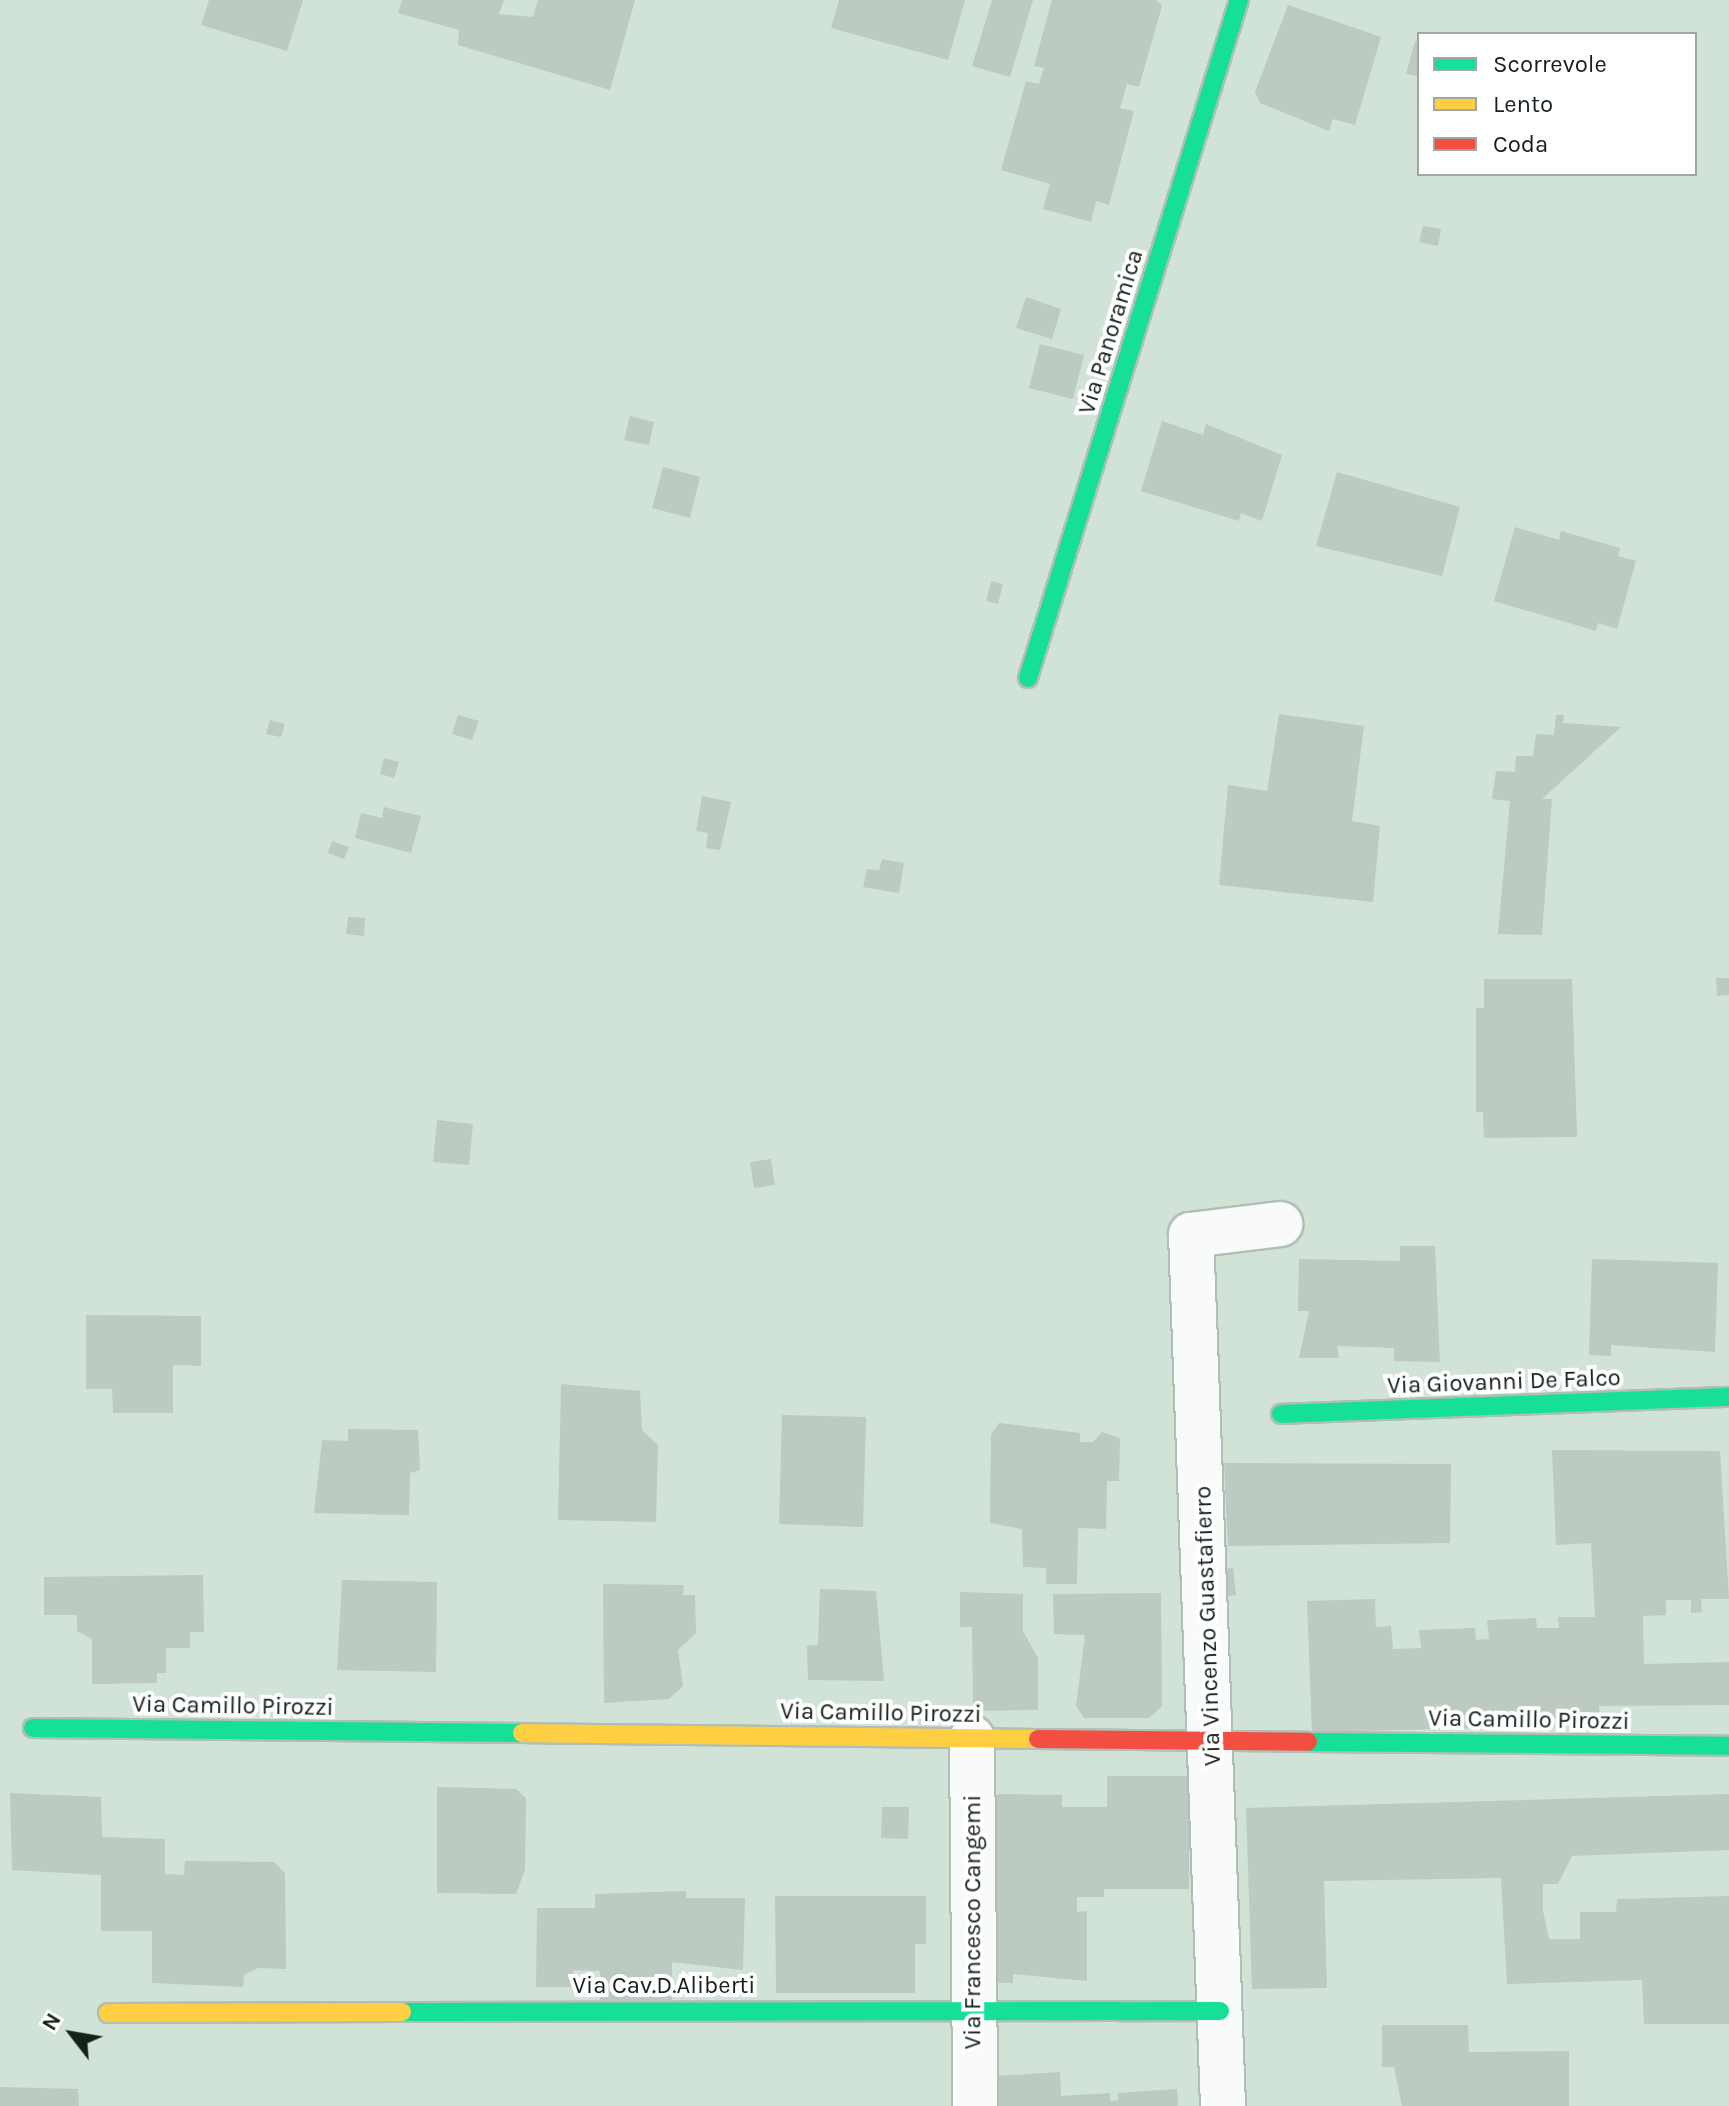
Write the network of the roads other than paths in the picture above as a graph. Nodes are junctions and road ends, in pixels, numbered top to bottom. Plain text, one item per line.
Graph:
1 (1239, 0) edge
2 (1028, 678) dead end
3 (1280, 1224) dead end
4 (1729, 1397) edge
5 (1281, 1414) dead end
6 (33, 1728) dead end
7 (972, 1738) junction
8 (1213, 1741) junction
9 (1729, 1746) edge
10 (974, 2009) junction
11 (1220, 2011) junction
12 (108, 2013) dead end
13 (975, 2106) edge
14 (1223, 2106) edge

1 - 2 street, Via Panoramica
3 - 8 street, Via Vincenzo Guastafierro
4 - 5 street, Via Giovanni De Falco
6 - 7 street, Via Camillo Pirozzi
7 - 8 street, Via Camillo Pirozzi
7 - 10 street, Via Francesco Cangemi
8 - 9 street, Via Camillo Pirozzi
8 - 11 street, Via Vincenzo Guastafierro
10 - 11 street, Via Cav.D.Aliberti
10 - 12 street, Via Cav.D.Aliberti
10 - 13 street, Via Francesco Cangemi
11 - 14 street, Via Vincenzo Guastafierro

